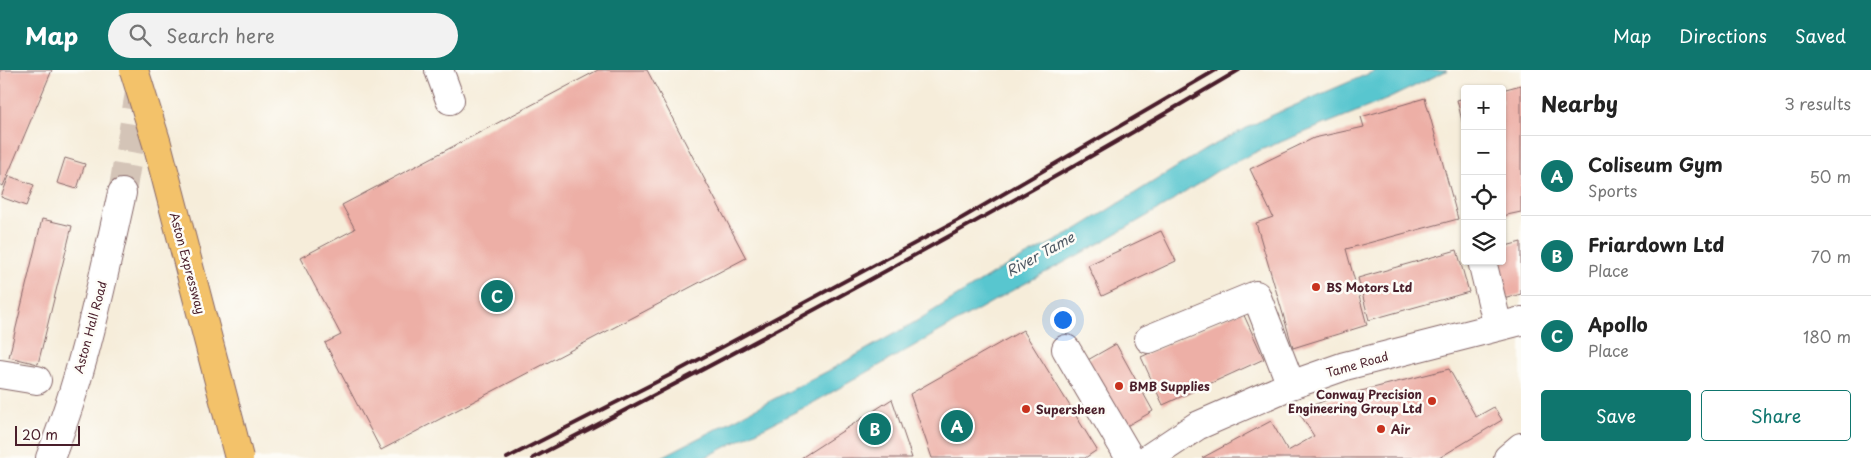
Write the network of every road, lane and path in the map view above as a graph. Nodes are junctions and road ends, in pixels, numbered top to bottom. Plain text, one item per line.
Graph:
1 (134, 70) edge
2 (439, 70) edge
3 (450, 100) dead end
4 (122, 193) tunnel mouth
5 (1484, 265) edge
6 (1510, 324) edge
7 (1149, 338) dead end
8 (1066, 349) dead end
9 (0, 374) edge
10 (37, 380) dead end
11 (1291, 385) junction
12 (1521, 447) edge
13 (50, 458) edge
14 (238, 458) edge
15 (1130, 458) edge
16 (1149, 458) edge
17 (1508, 458) edge

1 - 14 highway, Aston Expressway, bridge
2 - 3 street
4 - 13 street, Aston Hall Road
5 - 6 street
6 - 11 street, Tame Road
7 - 11 street
8 - 15 street
9 - 10 street
11 - 16 street, Tame Road
12 - 17 street

